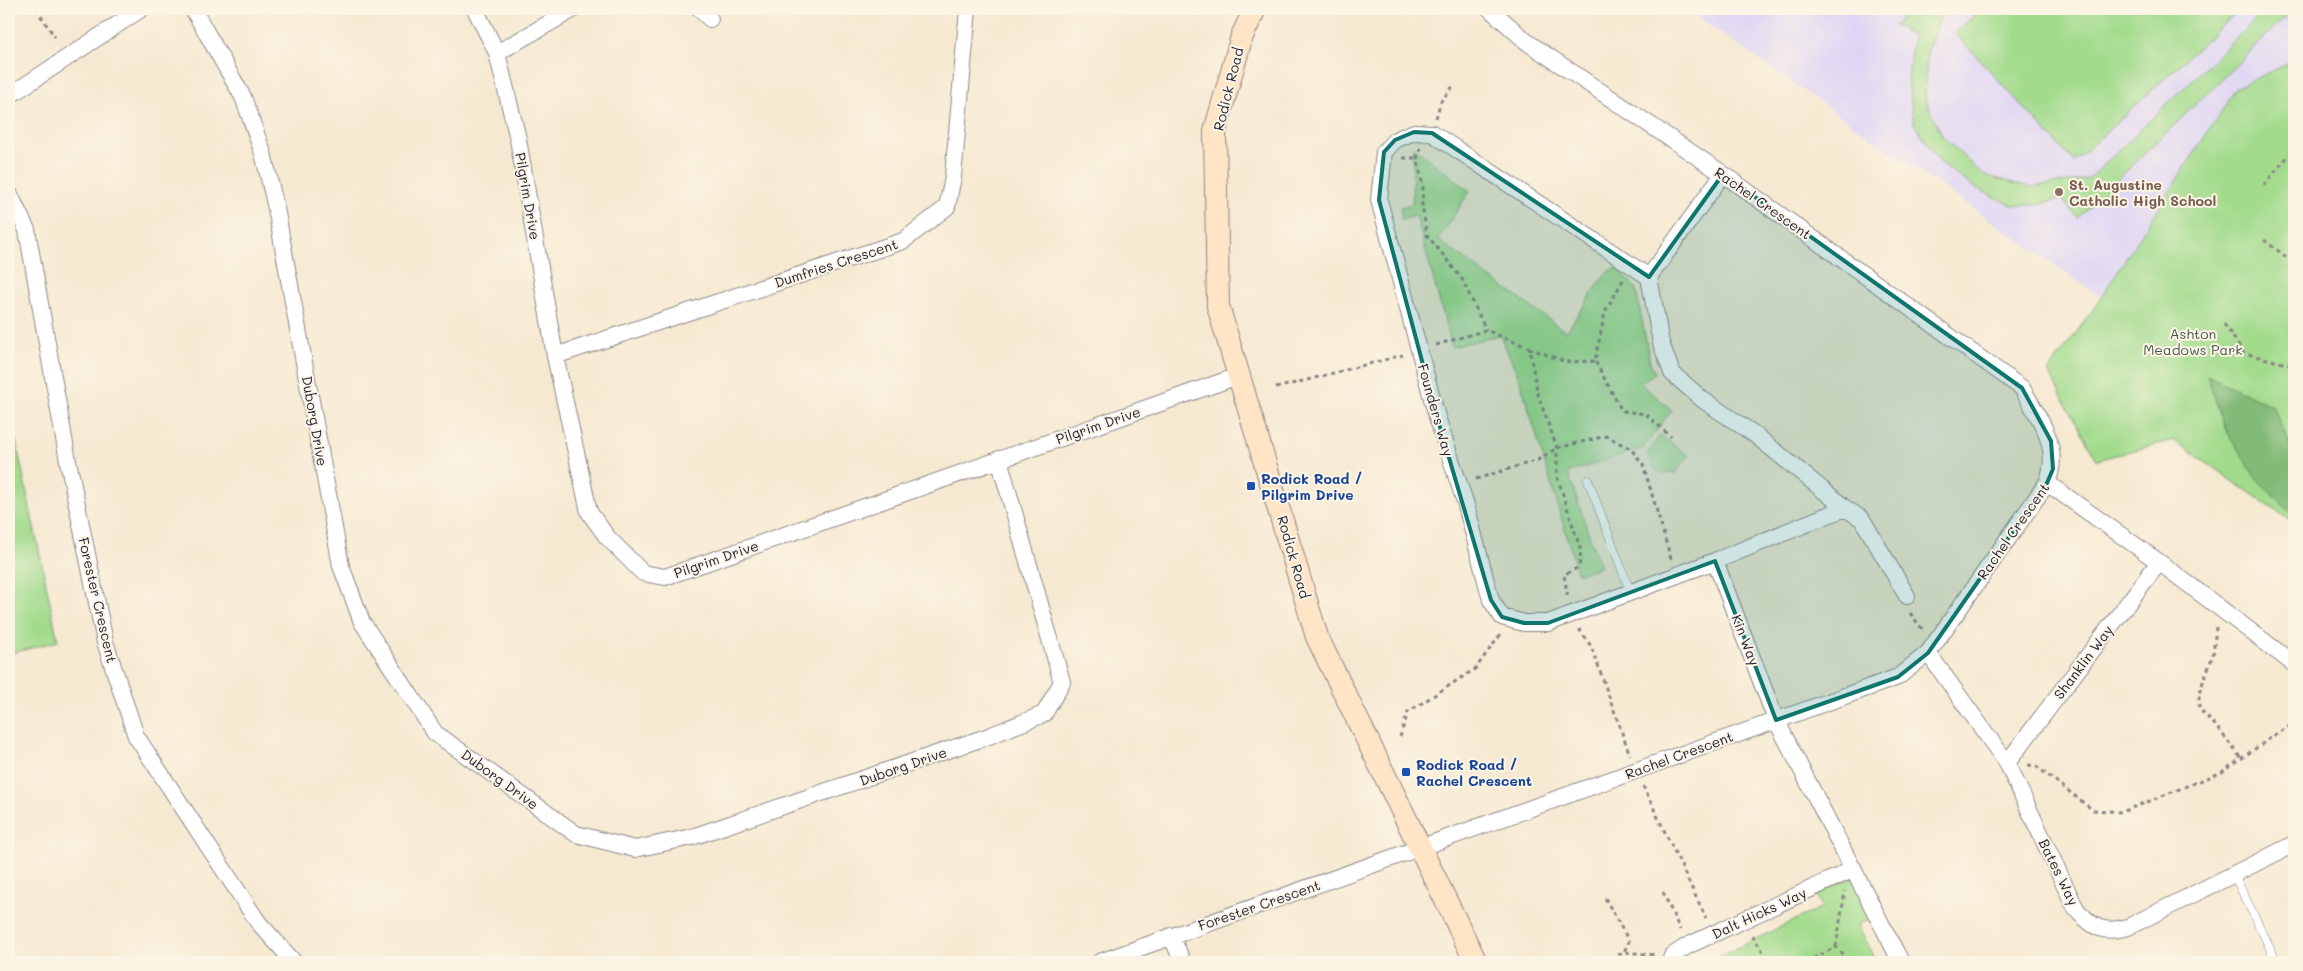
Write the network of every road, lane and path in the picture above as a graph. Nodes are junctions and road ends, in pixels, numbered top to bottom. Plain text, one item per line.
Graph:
1 (36, 9) edge
2 (141, 9) edge
3 (193, 9) edge
4 (475, 9) edge
5 (574, 9) edge
6 (968, 9) edge
7 (1255, 9) edge
8 (1490, 9) edge
9 (55, 37) dead end
10 (497, 53) junction
11 (1455, 84) dead end
12 (9, 96) edge
13 (1430, 133) junction
14 (2294, 149) edge
15 (1723, 174) junction
16 (2264, 185) dead end
17 (9, 193) edge
18 (2264, 240) dead end
19 (2294, 263) edge
20 (1635, 268) junction
21 (1650, 277) junction
22 (2224, 324) dead end
23 (1486, 330) dead end
24 (1529, 348) dead end
25 (555, 356) junction
26 (1595, 361) junction
27 (2294, 366) edge
28 (1241, 375) junction
29 (1671, 438) dead end
30 (1557, 448) dead end
31 (1000, 458) junction
32 (1588, 480) dead end
33 (2047, 483) junction
34 (1845, 508) junction
35 (1715, 561) junction
36 (2159, 562) junction
37 (1630, 592) junction
38 (1906, 596) joint
39 (2218, 607) junction
40 (1571, 613) junction
41 (1511, 621) junction
42 (1931, 649) junction
43 (2294, 664) edge
44 (1776, 720) junction
45 (2294, 724) edge
46 (1400, 737) dead end
47 (2241, 758) junction
48 (2008, 763) junction
49 (1636, 771) junction
50 (2294, 844) edge
51 (1419, 849) junction
52 (1851, 871) junction
53 (2234, 875) junction
54 (1663, 892) dead end
55 (1605, 898) dead end
56 (1745, 920) junction
57 (1714, 934) junction
58 (1171, 936) junction
59 (1687, 946) junction
60 (1836, 947) junction
61 (1624, 952) junction
62 (2274, 956) dead end
63 (1671, 959) edge
64 (294, 962) edge
65 (1100, 962) edge
66 (1183, 962) edge
67 (1476, 962) edge
68 (1604, 962) edge
69 (1769, 962) edge
70 (1806, 962) edge
71 (1851, 962) edge
72 (1901, 962) edge

1 - 9 path
2 - 12 street
3 - 31 street, Duborg Drive
4 - 10 street, Pilgrim Drive
5 - 10 street
6 - 25 street, Dumfries Crescent
7 - 28 main road, Rodick Road
8 - 15 street, Rachel Crescent
10 - 25 street, Pilgrim Drive
11 - 13 path
13 - 20 street
13 - 23 path
13 - 41 street, Founders Way
14 - 16 path
15 - 21 street
15 - 33 street, Rachel Crescent
17 - 64 street, Forester Crescent
18 - 19 path
20 - 21 street
20 - 26 path
21 - 34 street
22 - 27 path
24 - 26 path
25 - 31 street, Pilgrim Drive
26 - 29 path
28 - 31 street, Pilgrim Drive
28 - 51 main road, Rodick Road
30 - 40 path
32 - 37 lane
33 - 36 street
33 - 42 street, Rachel Crescent
34 - 35 street
34 - 38 street
35 - 37 street
35 - 44 street, Kin Way
36 - 39 street
36 - 48 street, Shanklin Way
37 - 40 street
38 - 42 path
39 - 43 street
39 - 47 path
40 - 41 street
40 - 49 path
41 - 46 path
42 - 44 street, Rachel Crescent
42 - 48 street, Bates Way
44 - 49 street, Rachel Crescent
44 - 52 street
45 - 47 path
47 - 48 path
48 - 53 street, Bates Way
49 - 51 street, Rachel Crescent
49 - 57 path
50 - 53 street, Bates Way
51 - 58 street, Forester Crescent
51 - 67 main road, Rodick Road
52 - 56 street, Dalt Hicks Way
52 - 60 path
52 - 72 street
53 - 62 lane
54 - 59 path
55 - 61 path
56 - 57 street, Dalt Hicks Way
56 - 69 path
57 - 59 street, Dalt Hicks Way
58 - 65 street, Forester Crescent
58 - 66 street
59 - 63 street, Dalt Hicks Way
60 - 70 path
60 - 71 path
61 - 63 path
61 - 68 path

